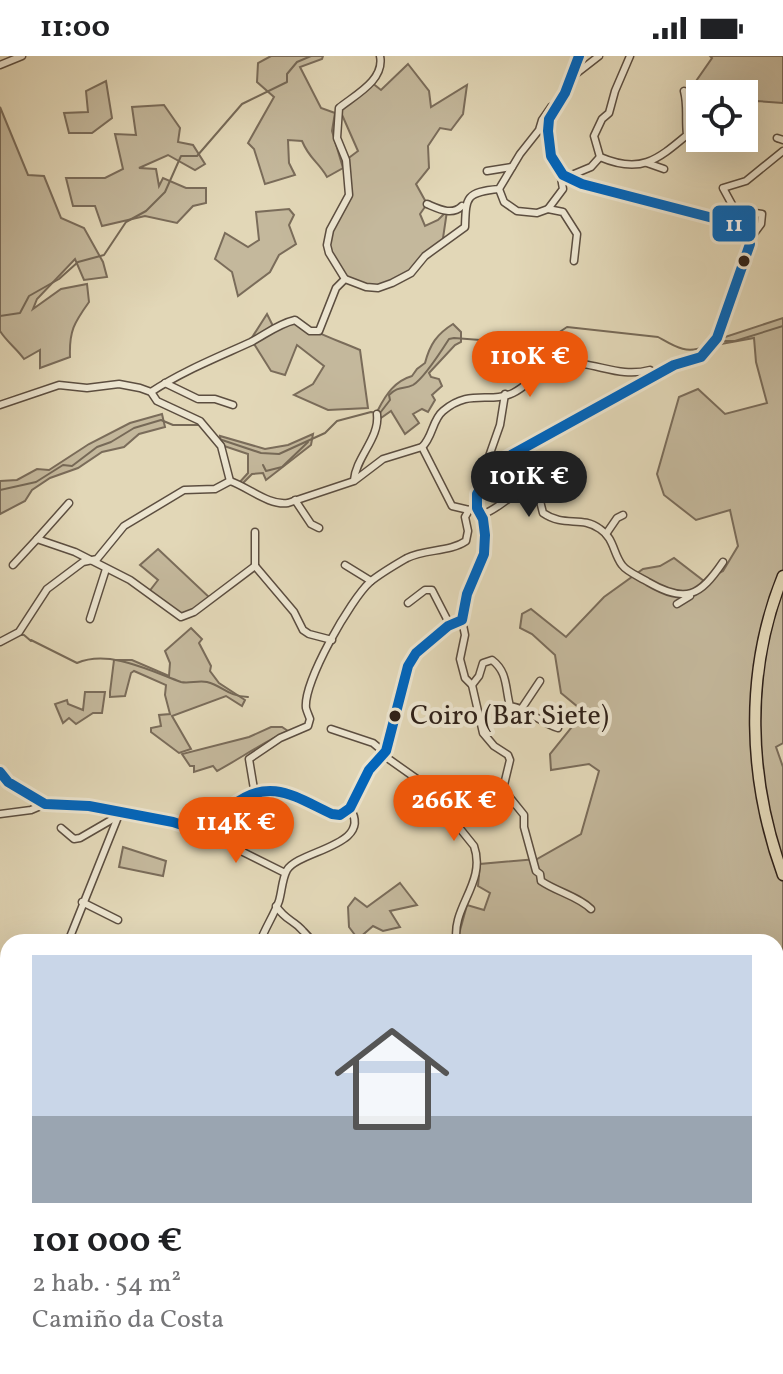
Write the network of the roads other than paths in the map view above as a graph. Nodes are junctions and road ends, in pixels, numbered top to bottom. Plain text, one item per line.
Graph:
1 (22, 56) edge
2 (380, 56) edge
3 (579, 56) edge
4 (599, 56) edge
5 (630, 56) edge
6 (0, 65) edge
7 (572, 77) junction
8 (684, 91) dead end
9 (559, 102) junction
10 (783, 151) edge
11 (600, 157) junction
12 (647, 163) junction
13 (512, 167) junction
14 (664, 169) dead end
15 (487, 171) dead end
16 (561, 171) junction
17 (567, 177) junction
18 (499, 189) junction
19 (427, 204) dead end
20 (465, 204) junction
21 (548, 209) junction
22 (750, 239) junction
23 (574, 261) dead end
24 (345, 279) junction
25 (656, 375) junction
26 (165, 383) junction
27 (151, 392) junction
28 (505, 394) junction
29 (0, 405) edge
30 (233, 405) dead end
31 (377, 414) dead end
32 (422, 447) junction
33 (230, 481) junction
34 (354, 481) junction
35 (295, 500) junction
36 (69, 503) dead end
37 (475, 511) junction
38 (623, 515) dead end
39 (319, 528) dead end
40 (255, 532) dead end
41 (606, 534) junction
42 (37, 539) junction
43 (89, 560) junction
44 (723, 562) dead end
45 (13, 565) dead end
46 (345, 565) dead end
47 (255, 566) junction
48 (106, 569) junction
49 (783, 576) edge
50 (371, 581) junction
51 (690, 596) junction
52 (408, 603) dead end
53 (677, 604) dead end
54 (90, 619) dead end
55 (462, 620) junction
56 (450, 625) junction
57 (332, 640) junction
58 (0, 642) edge
59 (540, 681) dead end
60 (472, 685) junction
61 (522, 708) junction
62 (558, 728) dead end
63 (331, 729) dead end
64 (384, 754) junction
65 (0, 772) edge
66 (255, 795) junction
67 (45, 804) junction
68 (207, 806) dead end
69 (350, 808) junction
70 (228, 810) junction
71 (0, 814) edge
72 (119, 814) junction
73 (61, 828) dead end
74 (203, 832) junction
75 (285, 873) junction
76 (783, 875) edge
77 (82, 902) junction
78 (276, 906) junction
79 (591, 909) dead end
80 (118, 920) dead end
81 (71, 934) edge
82 (264, 934) edge
83 (306, 934) edge
84 (457, 934) edge

1 - 6 street
2 - 24 street
3 - 7 street
4 - 7 street
5 - 11 street
7 - 9 street
8 - 12 street
9 - 13 street
9 - 16 street
10 - 22 street
11 - 12 street
11 - 17 street
12 - 14 street
13 - 15 street
13 - 18 street
16 - 17 street
16 - 21 street
17 - 22 street
18 - 20 street
18 - 21 street
19 - 20 street
20 - 24 street
21 - 23 street
22 - 25 street
24 - 26 street
25 - 28 street
25 - 37 street
26 - 27 street
26 - 30 street
27 - 29 street
27 - 33 street
28 - 32 street
28 - 37 street
31 - 34 street
32 - 34 street
32 - 37 street
33 - 35 street
33 - 43 street
34 - 35 street
35 - 39 street
36 - 42 street
37 - 41 street
37 - 50 street
37 - 55 street
38 - 41 street
40 - 47 street
41 - 51 street
42 - 43 street
42 - 45 street
43 - 48 street
43 - 58 street
44 - 51 street
46 - 50 street
47 - 48 street
47 - 57 street
48 - 54 street
49 - 76 highway
50 - 57 street
51 - 53 street
52 - 56 street
55 - 56 street
55 - 60 street
56 - 64 street
57 - 66 street
59 - 61 street
60 - 61 street
60 - 79 street
61 - 62 street
63 - 64 street
64 - 69 street
64 - 84 street
65 - 67 street
66 - 69 street
66 - 70 street
67 - 71 street
67 - 72 street
68 - 70 street
69 - 75 street
70 - 74 street
72 - 73 street
72 - 74 street
72 - 77 street
74 - 75 street
75 - 78 street
77 - 80 street
77 - 81 street
78 - 82 street
78 - 83 street

